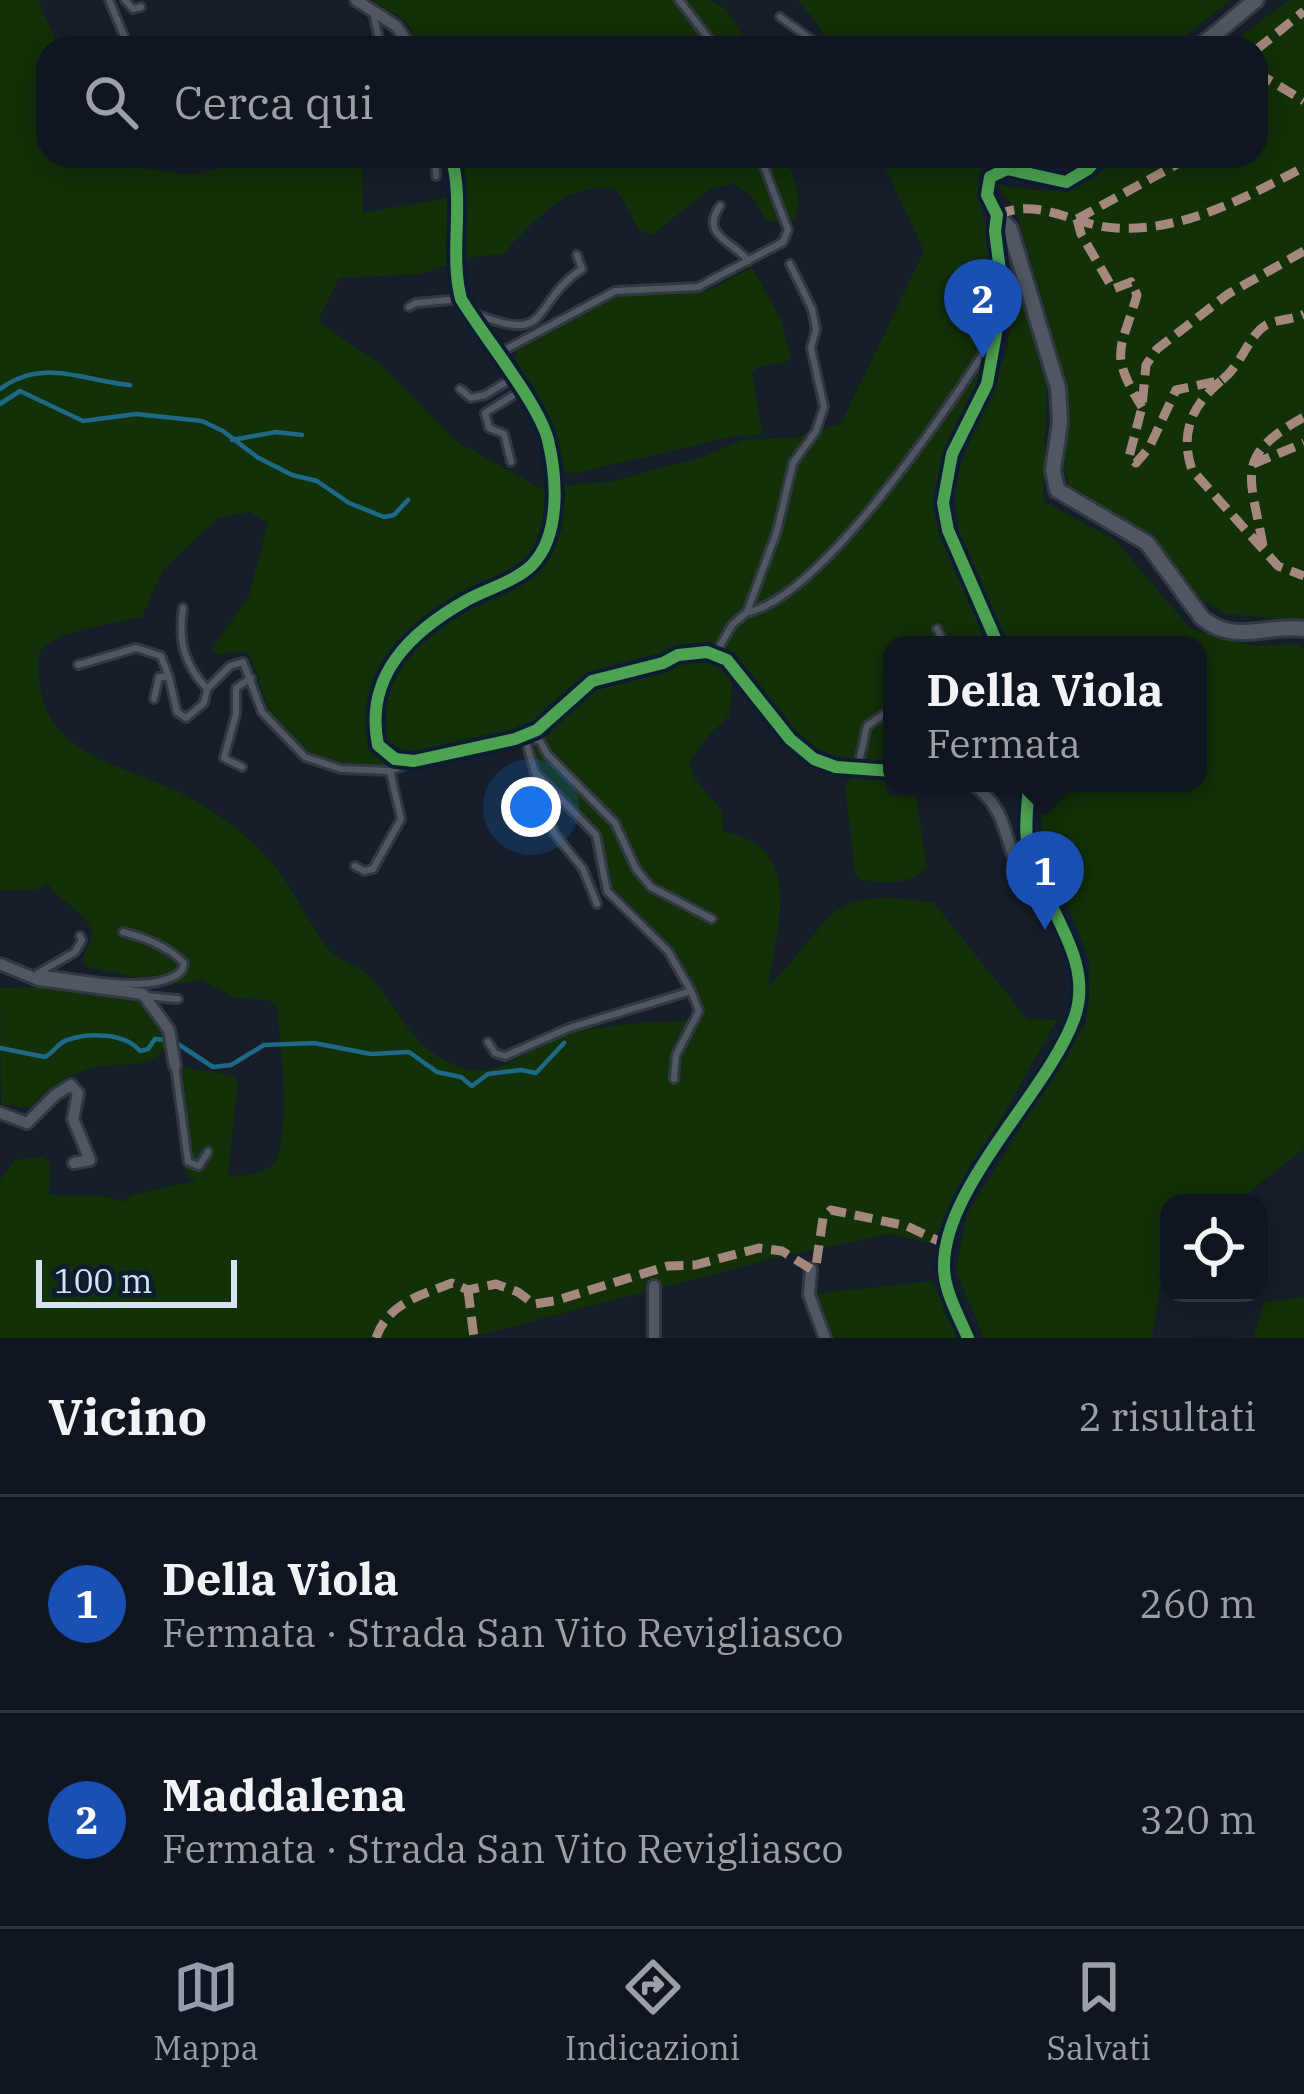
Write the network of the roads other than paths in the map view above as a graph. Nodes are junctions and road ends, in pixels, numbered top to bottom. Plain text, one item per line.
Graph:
1 (109, 0) edge
2 (125, 0) edge
3 (356, 0) edge
4 (679, 0) edge
5 (1256, 0) edge
6 (141, 7) dead end
7 (372, 10) junction
8 (780, 17) dead end
9 (124, 36) edge
10 (377, 36) edge
11 (405, 36) edge
12 (707, 36) edge
13 (806, 36) edge
14 (1212, 36) edge
15 (436, 168) edge
16 (454, 168) edge
17 (764, 168) edge
18 (1086, 168) edge
19 (436, 176) dead end
20 (720, 206) dead end
21 (997, 215) junction
22 (577, 255) dead end
23 (748, 261) junction
24 (790, 264) dead end
25 (464, 304) junction
26 (409, 307) dead end
27 (997, 331) junction
28 (496, 355) junction
29 (513, 378) junction
30 (460, 389) dead end
31 (520, 391) junction
32 (512, 462) dead end
33 (183, 608) dead end
34 (747, 613) junction
35 (938, 629) dead end
36 (1304, 629) edge
37 (941, 636) edge
38 (995, 636) edge
39 (716, 653) junction
40 (78, 665) dead end
41 (169, 676) junction
42 (250, 678) junction
43 (207, 688) junction
44 (154, 699) dead end
45 (883, 715) edge
46 (524, 736) junction
47 (414, 761) junction
48 (242, 767) dead end
49 (857, 770) junction
50 (390, 771) junction
51 (535, 771) junction
52 (883, 771) edge
53 (981, 792) edge
54 (1029, 792) edge
55 (355, 866) dead end
56 (1043, 883) junction
57 (597, 904) dead end
58 (712, 919) dead end
59 (123, 932) dead end
60 (80, 935) dead end
61 (0, 964) edge
62 (32, 975) junction
63 (691, 992) junction
64 (146, 996) junction
65 (178, 999) dead end
66 (488, 1042) dead end
67 (175, 1066) joint
68 (674, 1079) dead end
69 (0, 1113) edge
70 (208, 1152) dead end
71 (74, 1163) dead end
72 (811, 1269) dead end
73 (654, 1286) dead end
74 (654, 1338) edge
75 (825, 1338) edge
76 (968, 1338) edge

1 - 9 lane
2 - 6 lane
3 - 7 street
4 - 12 lane
5 - 14 street
7 - 10 lane
7 - 11 street
8 - 13 lane
15 - 19 lane
16 - 25 street
17 - 23 lane
18 - 21 street
20 - 23 lane
21 - 27 street
21 - 36 street
22 - 25 lane
23 - 28 lane
24 - 34 lane
25 - 26 lane
25 - 28 street
27 - 34 lane
27 - 38 street
28 - 29 street
29 - 30 lane
29 - 31 street
31 - 32 lane
31 - 47 street
33 - 43 lane
34 - 39 lane
35 - 37 lane
39 - 46 street
39 - 49 street
40 - 41 lane
41 - 43 lane
41 - 44 lane
42 - 43 lane
42 - 48 lane
42 - 50 lane
45 - 49 lane
46 - 47 street
46 - 51 lane
46 - 58 lane
47 - 50 lane
49 - 52 street
50 - 55 lane
51 - 57 lane
51 - 63 lane
53 - 56 street
54 - 56 street
56 - 76 street
59 - 62 lane
60 - 62 lane
61 - 62 street
62 - 64 street
63 - 66 lane
63 - 68 lane
64 - 65 lane
64 - 67 street
67 - 70 lane
69 - 71 street
72 - 75 street
73 - 74 street

